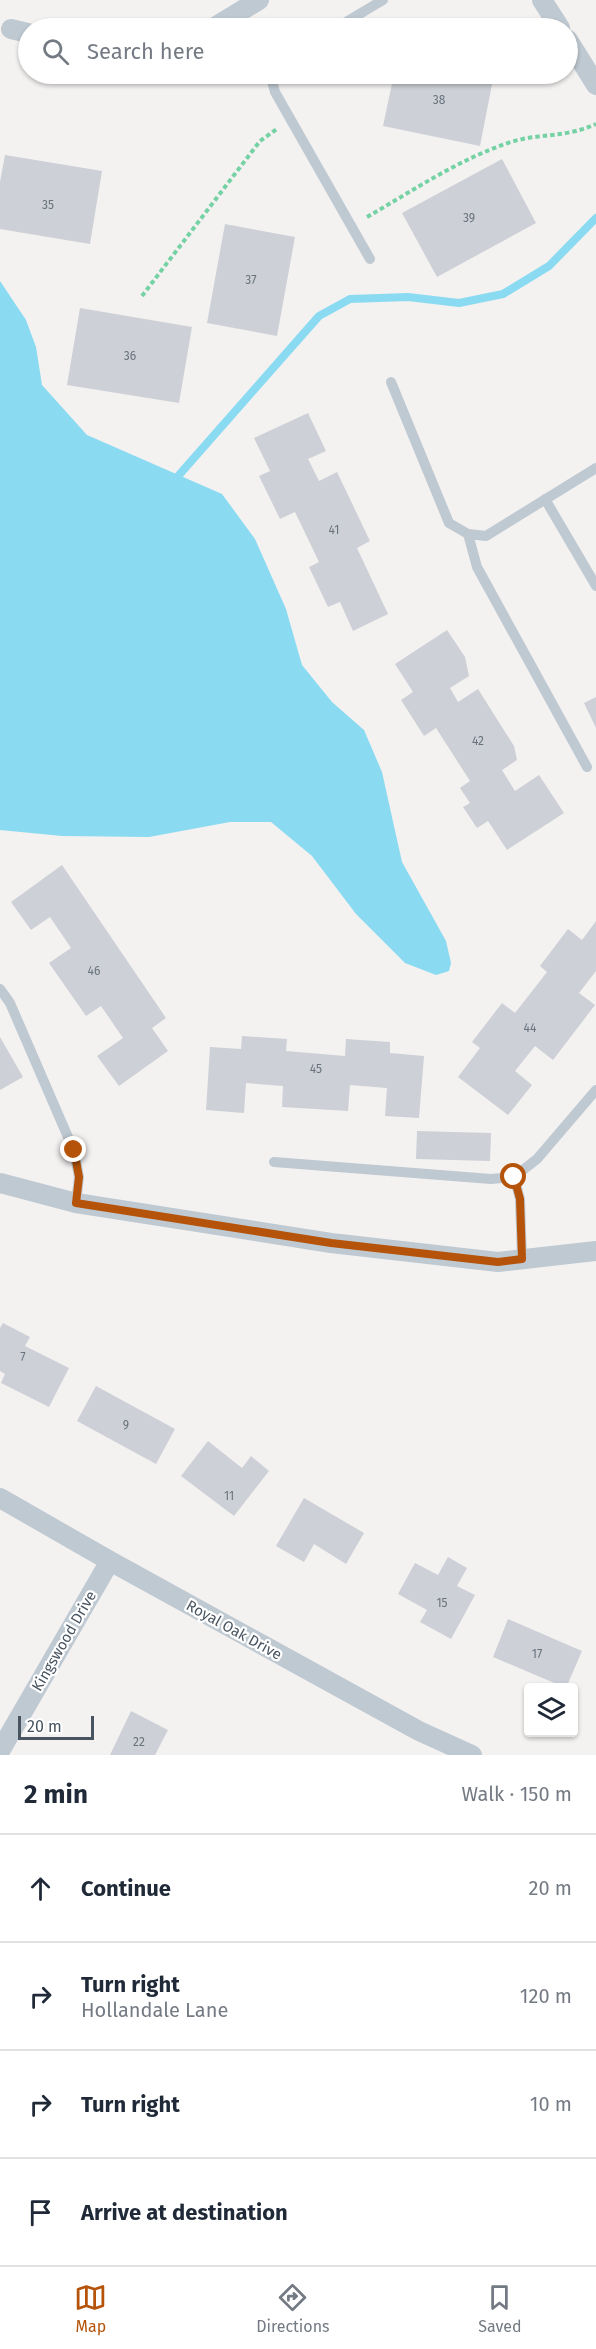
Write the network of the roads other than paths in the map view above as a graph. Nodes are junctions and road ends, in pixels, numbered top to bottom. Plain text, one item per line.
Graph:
1 (259, 0) edge
2 (383, 0) edge
3 (542, 0) edge
4 (229, 18) edge
5 (353, 18) edge
6 (554, 18) edge
7 (578, 57) edge
8 (273, 84) edge
9 (596, 85) edge
10 (369, 259) dead end
11 (391, 382) dead end
12 (596, 468) edge
13 (546, 499) junction
14 (468, 534) junction
15 (596, 586) edge
16 (587, 767) dead end
17 (0, 989) edge
18 (596, 1090) edge
19 (274, 1162) dead end
20 (514, 1177) junction
21 (0, 1183) edge
22 (76, 1203) junction
23 (596, 1251) edge
24 (522, 1259) junction
25 (0, 1498) edge
26 (110, 1561) junction
27 (0, 1751) edge
28 (472, 1755) edge

1 - 4 street
2 - 5 lane
3 - 6 street
7 - 9 street
8 - 10 lane
11 - 14 lane
12 - 13 lane
13 - 14 lane
13 - 15 lane
14 - 16 lane
17 - 22 lane
18 - 20 lane
19 - 20 lane
20 - 24 lane
21 - 22 street
22 - 24 street
23 - 24 street
25 - 26 street, Royal Oak Drive
26 - 27 street, Kingswood Drive
26 - 28 street, Royal Oak Drive

